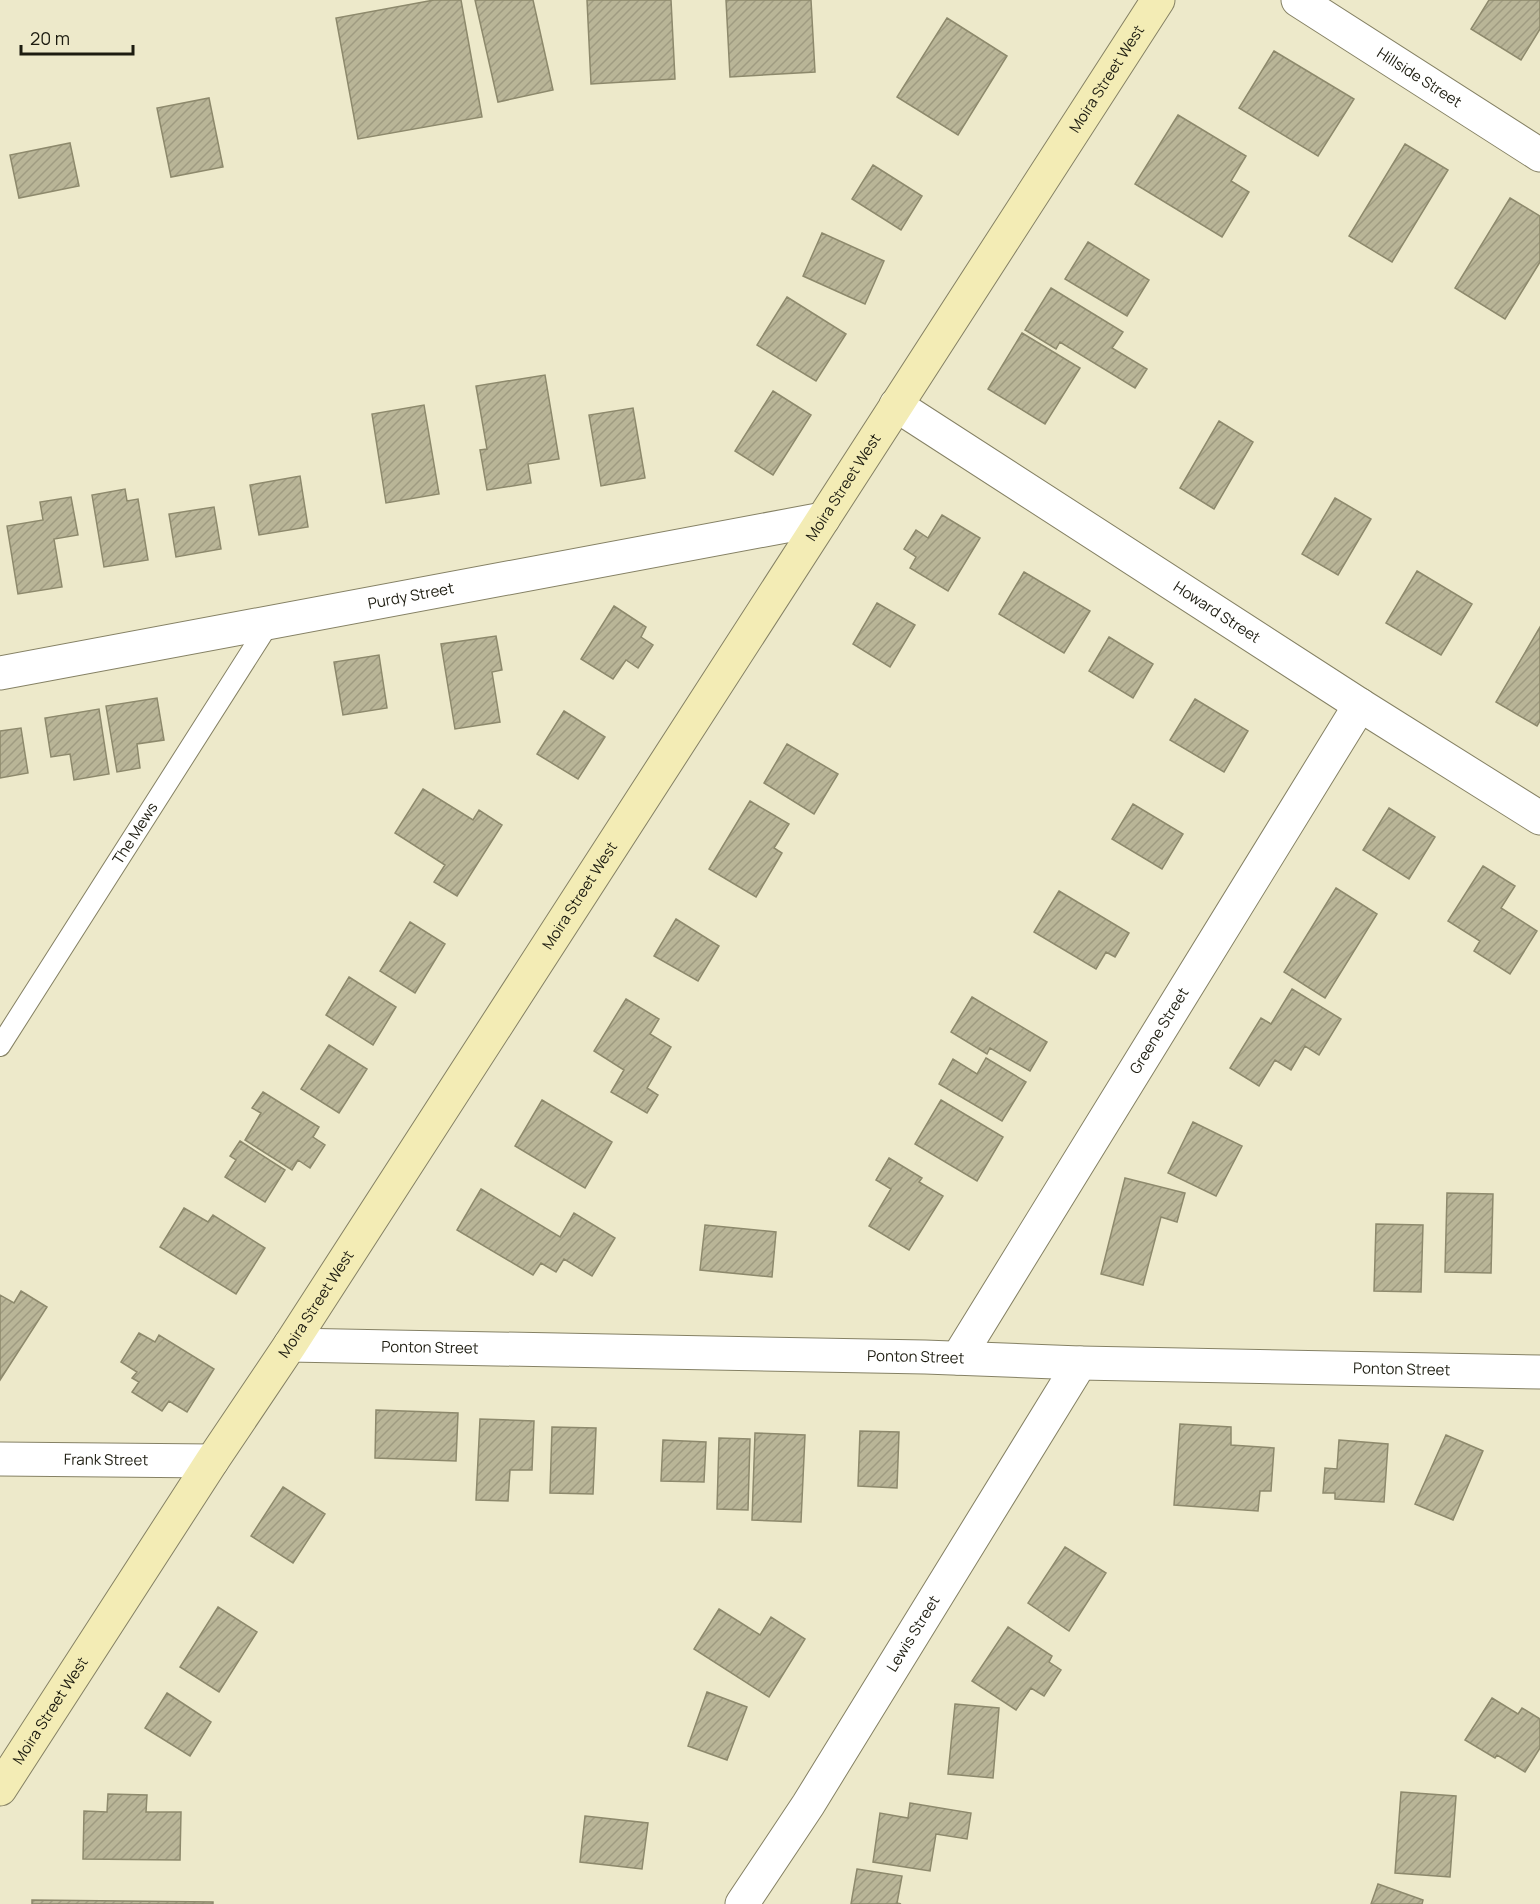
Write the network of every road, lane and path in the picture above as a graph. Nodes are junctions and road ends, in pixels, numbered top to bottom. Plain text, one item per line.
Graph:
1 (1158, 0) edge
2 (1298, 0) edge
3 (1540, 155) edge
4 (896, 405) junction
5 (823, 519) junction
6 (270, 622) junction
7 (0, 674) edge
8 (1360, 705) junction
9 (1540, 818) edge
10 (0, 1046) edge
11 (290, 1345) junction
12 (958, 1358) junction
13 (1080, 1363) junction
14 (1540, 1372) edge
15 (0, 1459) edge
16 (212, 1461) junction
17 (0, 1789) edge
18 (742, 1904) edge

1 - 4 main road, Moira Street West
2 - 3 street, Hillside Street
4 - 5 main road, Moira Street West
4 - 8 street, Howard Street
5 - 6 street, Purdy Street
5 - 11 main road, Moira Street West
6 - 7 street, Purdy Street
6 - 10 lane, The Mews
8 - 9 street, Howard Street
8 - 12 street, Greene Street
11 - 12 street, Ponton Street
11 - 16 main road, Moira Street West
12 - 13 street, Ponton Street
13 - 14 street, Ponton Street
13 - 18 street, Lewis Street
15 - 16 street, Frank Street
16 - 17 main road, Moira Street West

